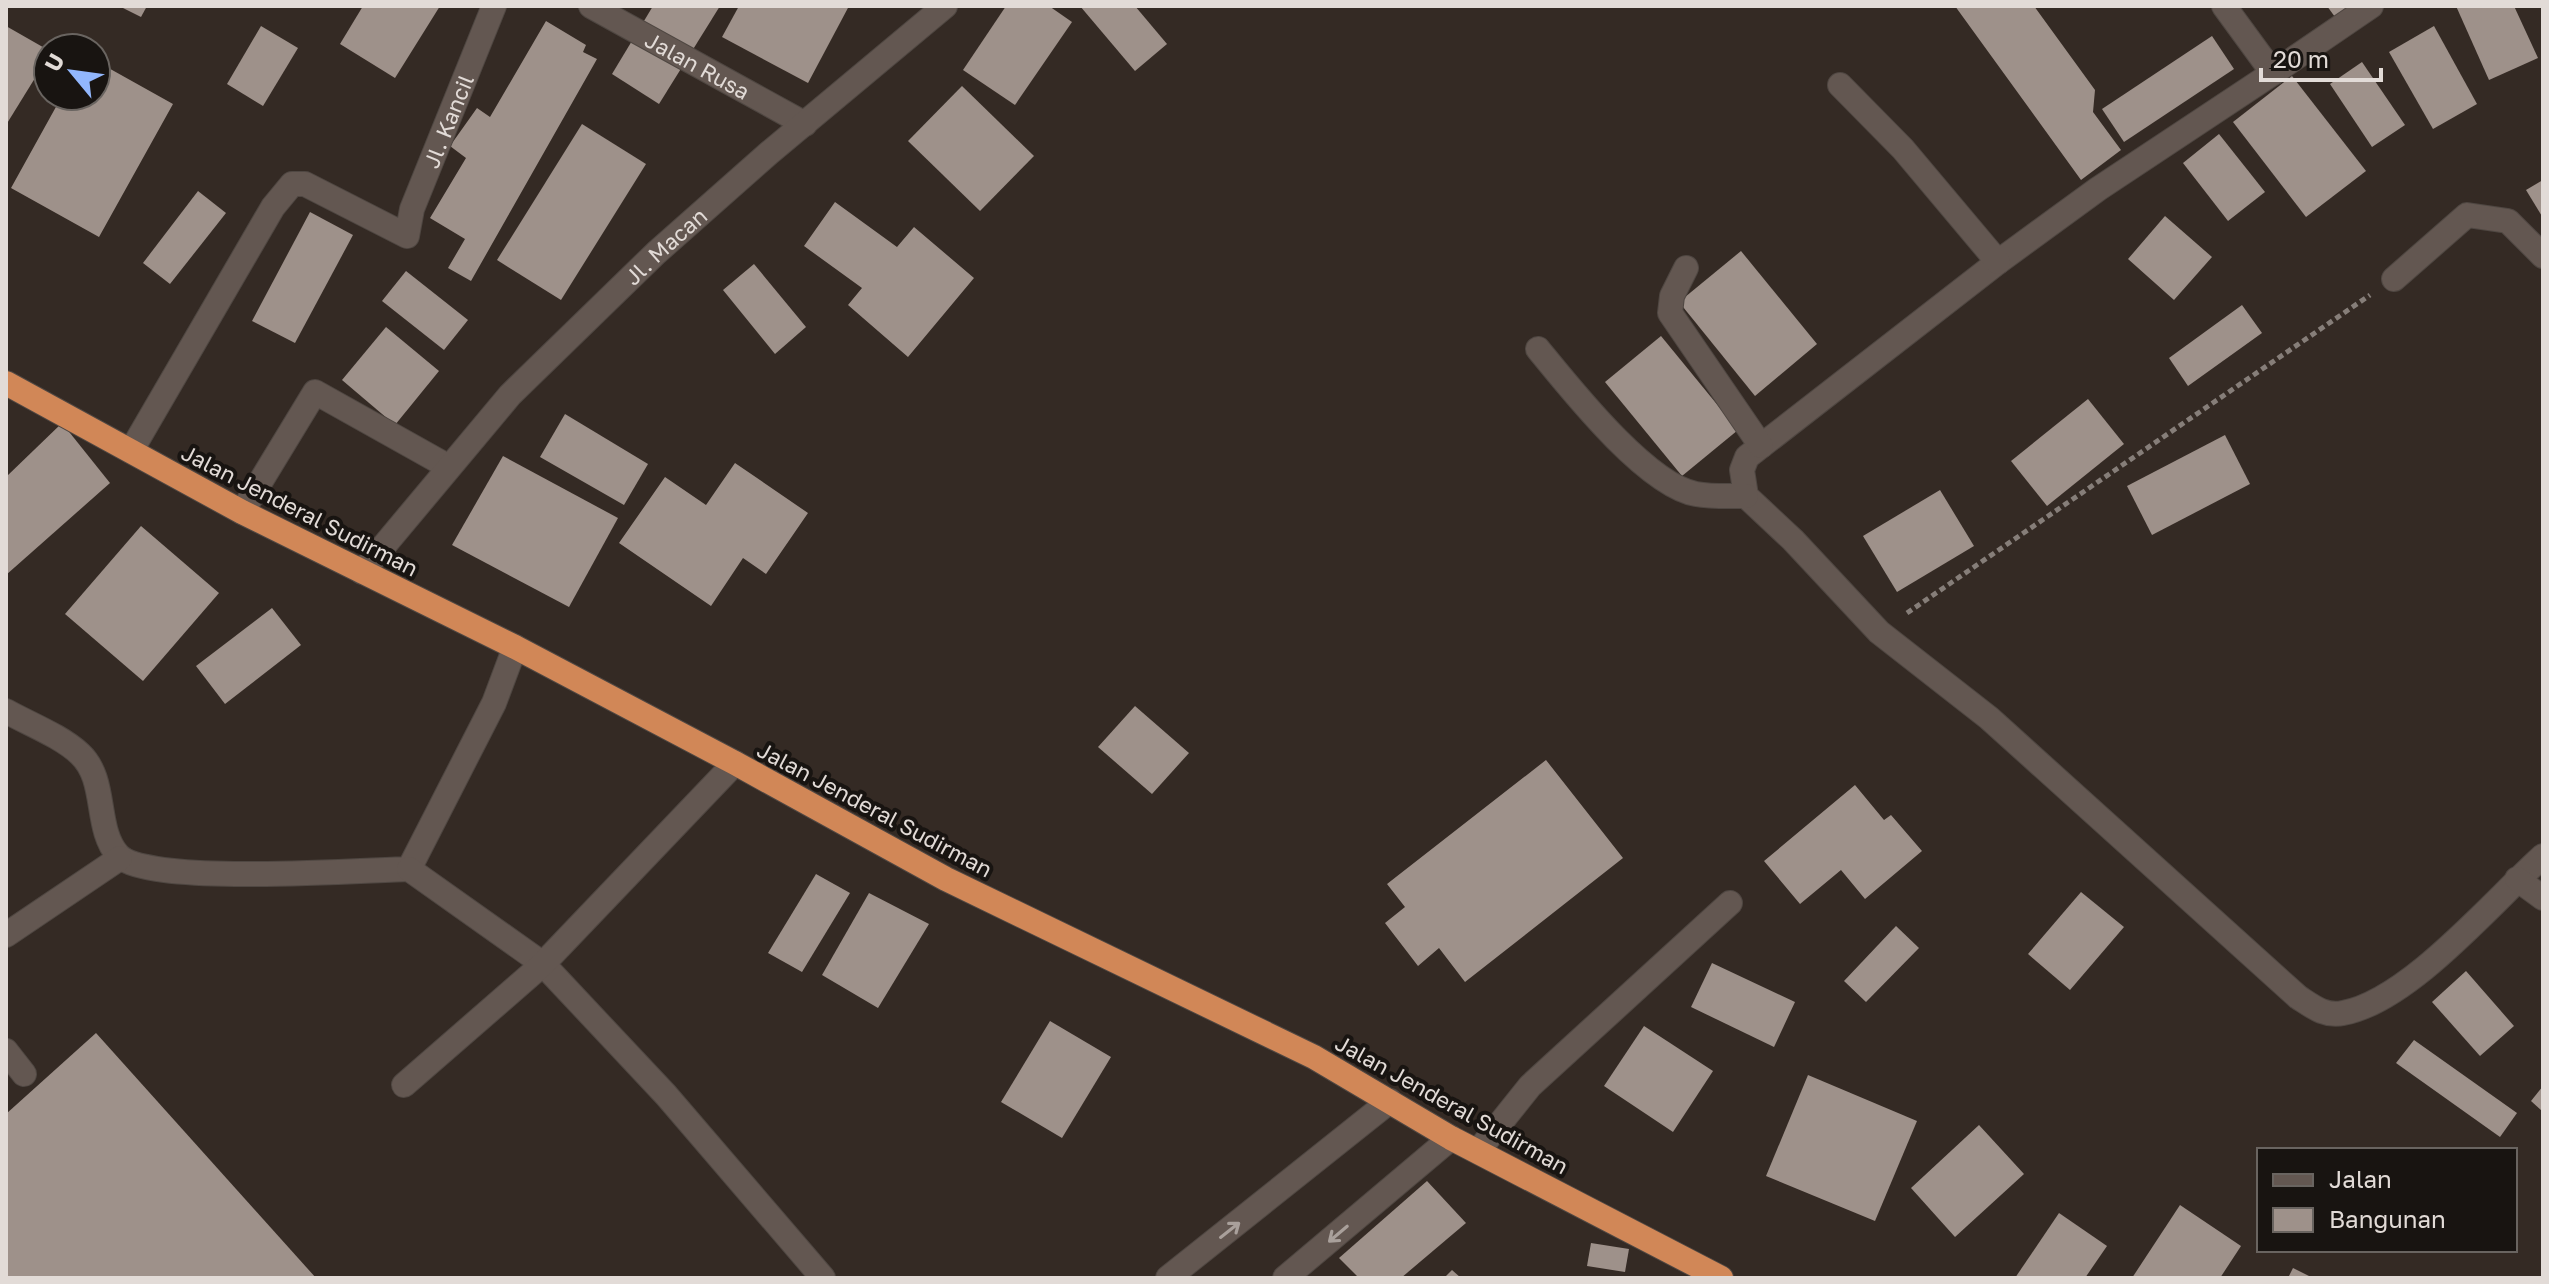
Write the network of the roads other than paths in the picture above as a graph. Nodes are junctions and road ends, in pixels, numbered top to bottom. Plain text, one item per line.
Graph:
1 (494, 6) edge
2 (591, 6) edge
3 (945, 6) edge
4 (2224, 6) edge
5 (2371, 6) edge
6 (2273, 73) junction
7 (1840, 85) dead end
8 (805, 124) junction
9 (2543, 256) edge
10 (1998, 262) junction
11 (1686, 268) dead end
12 (2394, 279) road end
13 (1538, 349) dead end
14 (6, 383) edge
15 (1761, 446) junction
16 (131, 451) junction
17 (449, 467) junction
18 (1746, 496) junction
19 (242, 512) junction
20 (362, 572) junction
21 (515, 647) junction
22 (6, 711) edge
23 (735, 763) junction
24 (2543, 856) edge
25 (120, 858) junction
26 (409, 869) junction
27 (2517, 879) junction
28 (2543, 898) edge
29 (1730, 903) dead end
30 (6, 935) edge
31 (543, 964) junction
32 (6, 1051) edge
33 (24, 1074) dead end
34 (404, 1085) dead end
35 (1390, 1101) junction
36 (1451, 1138) junction
37 (1478, 1151) junction
38 (823, 1278) edge
39 (1168, 1278) edge
40 (1285, 1278) edge
41 (1721, 1278) edge

1 - 16 street, Jl. Kancil
2 - 8 street, Jalan Rusa
3 - 8 street, Jl. Macan
4 - 6 street
5 - 6 street
6 - 10 street
7 - 10 street
8 - 17 street, Jl. Macan
9 - 12 street
10 - 15 street
11 - 15 street
13 - 18 street
14 - 16 highway, Jalan Jenderal Sudirman
15 - 18 street
16 - 19 highway, Jalan Jenderal Sudirman
17 - 19 street
17 - 20 street, Jl. Macan
18 - 27 street
19 - 20 highway, Jalan Jenderal Sudirman
20 - 21 highway, Jalan Jenderal Sudirman
21 - 23 highway, Jalan Jenderal Sudirman
21 - 26 street
22 - 25 street
23 - 31 street
23 - 35 highway, Jalan Jenderal Sudirman
24 - 27 street
25 - 26 street
25 - 30 street
26 - 31 street
27 - 28 street
29 - 37 street
31 - 34 street
31 - 38 street
32 - 33 street
35 - 36 highway, Jalan Jenderal Sudirman
39 -> 35 street
36 - 37 highway, Jalan Jenderal Sudirman
36 -> 40 street
37 - 41 highway, Jalan Jenderal Sudirman

